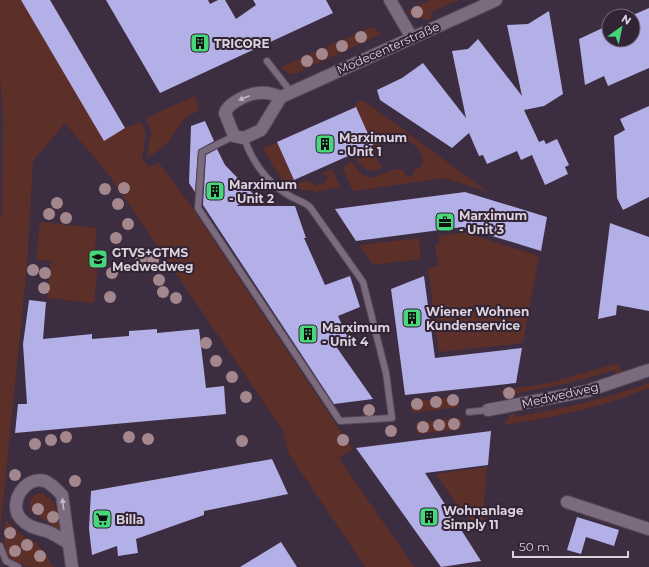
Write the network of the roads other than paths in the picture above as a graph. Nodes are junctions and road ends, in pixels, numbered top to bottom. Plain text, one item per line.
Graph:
1 (390, 0) edge
2 (496, 0) edge
3 (412, 38) junction
4 (267, 61) dead end
5 (286, 94) junction
6 (239, 137) junction
7 (649, 370) edge
8 (488, 410) joint
9 (469, 412) dead end
10 (567, 502) dead end
11 (649, 529) edge
12 (68, 543) junction
13 (0, 546) edge
14 (18, 567) edge
15 (72, 567) edge

1 - 3 street
2 - 3 street, Modecenterstraße
3 - 5 street, Modecenterstraße
4 - 5 lane
5 - 6 street
5 -> 6 street
6 - 6 lane
7 - 8 street, Medwedweg
8 - 9 lane, Medwedweg
10 - 11 street
12 -> 12 street
12 - 15 street
13 - 14 lane

